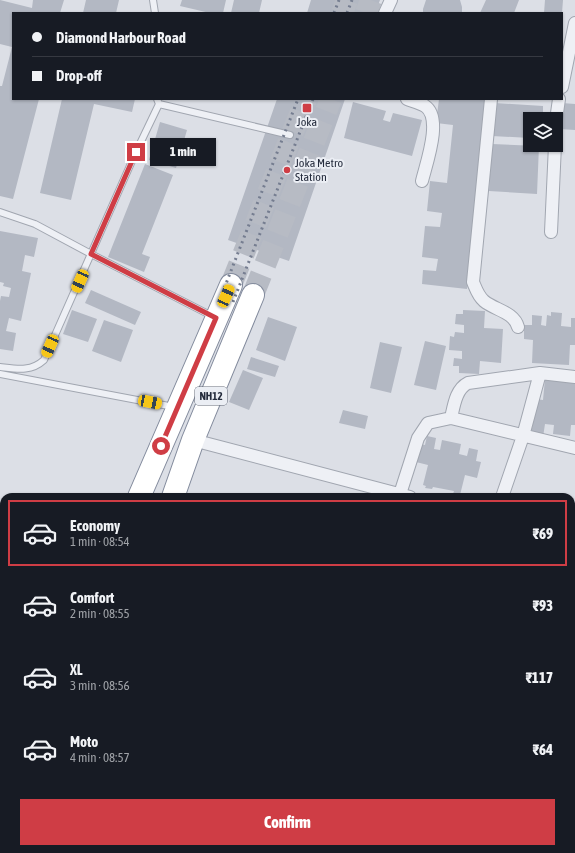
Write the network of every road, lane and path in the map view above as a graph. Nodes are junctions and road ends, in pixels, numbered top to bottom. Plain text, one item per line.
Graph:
1 (153, 0) edge
2 (390, 0) edge
3 (155, 12) edge
4 (385, 12) edge
5 (575, 23) edge
6 (565, 60) edge
7 (563, 78) edge
8 (410, 100) edge
9 (491, 100) edge
10 (559, 100) edge
11 (158, 102) edge
12 (557, 112) edge
13 (290, 135) dead end
14 (555, 152) edge
15 (422, 181) dead end
16 (0, 212) edge
17 (550, 232) dead end
18 (91, 254) junction
19 (230, 285) tunnel mouth
20 (253, 295) tunnel mouth
21 (216, 318) junction
22 (518, 327) dead end
23 (0, 367) edge
24 (540, 373) junction
25 (0, 374) edge
26 (575, 377) edge
27 (178, 408) junction
28 (451, 418) junction
29 (523, 436) junction
30 (193, 440) junction
31 (575, 448) edge
32 (141, 493) edge
33 (174, 493) edge
34 (397, 493) edge
35 (405, 493) edge
36 (503, 493) edge

1 - 3 lane
2 - 4 street
5 - 6 street
6 - 7 street
8 - 15 street
9 - 22 street
10 - 12 street
11 - 13 lane
11 - 18 lane
14 - 17 street
16 - 18 lane
18 - 21 lane
18 - 23 lane
19 - 21 highway, NH12
20 - 30 highway, NH12
21 - 27 highway, NH12
24 - 26 street
24 - 28 street
24 - 29 street
25 - 27 lane
27 - 32 highway, NH12
28 - 29 street
28 - 35 street
29 - 31 street
29 - 36 street
30 - 33 highway, NH12
30 - 34 street

